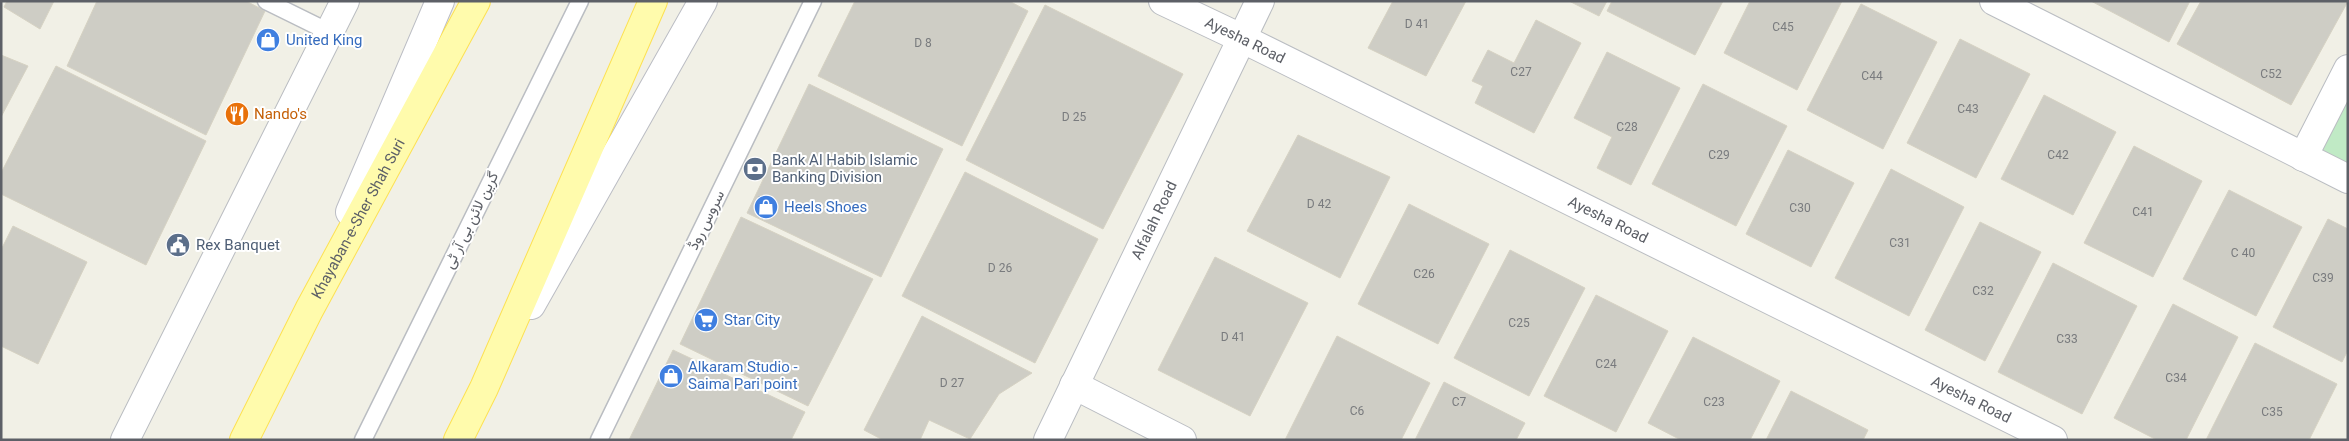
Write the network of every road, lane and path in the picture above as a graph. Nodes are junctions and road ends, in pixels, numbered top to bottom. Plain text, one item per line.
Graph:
1 (266, 1) edge
2 (345, 1) edge
3 (440, 1) edge
4 (476, 1) edge
5 (580, 1) edge
6 (653, 1) edge
7 (703, 1) edge
8 (813, 1) edge
9 (1163, 1) edge
10 (1260, 1) edge
11 (1994, 1) edge
12 (329, 32) junction
13 (1241, 38) junction
14 (2348, 69) edge
15 (2303, 158) junction
16 (2348, 179) edge
17 (309, 310) junction
18 (1074, 385) junction
19 (484, 388) junction
20 (125, 440) edge
21 (244, 440) edge
22 (363, 440) edge
23 (458, 440) edge
24 (599, 440) edge
25 (1048, 440) edge
26 (1182, 440) edge
27 (2052, 440) edge

1 - 12 lane
2 - 12 street
3 - 17 street
4 - 17 main road, Khayaban-e-Sher Shah Suri
5 - 22 lane, گرین لائن بی آر ٹی
6 - 19 main road
7 - 19 street
8 - 24 lane, سروس روڈ
9 - 13 street, Ayesha Road
10 - 13 street, Alfalah Road
11 - 15 street
12 - 20 street
13 - 18 street, Alfalah Road
13 - 27 street, Ayesha Road
14 - 15 street
15 - 16 street
17 - 21 main road, Khayaban-e-Sher Shah Suri
18 - 25 street, Alfalah Road
18 - 26 street
19 - 23 main road

